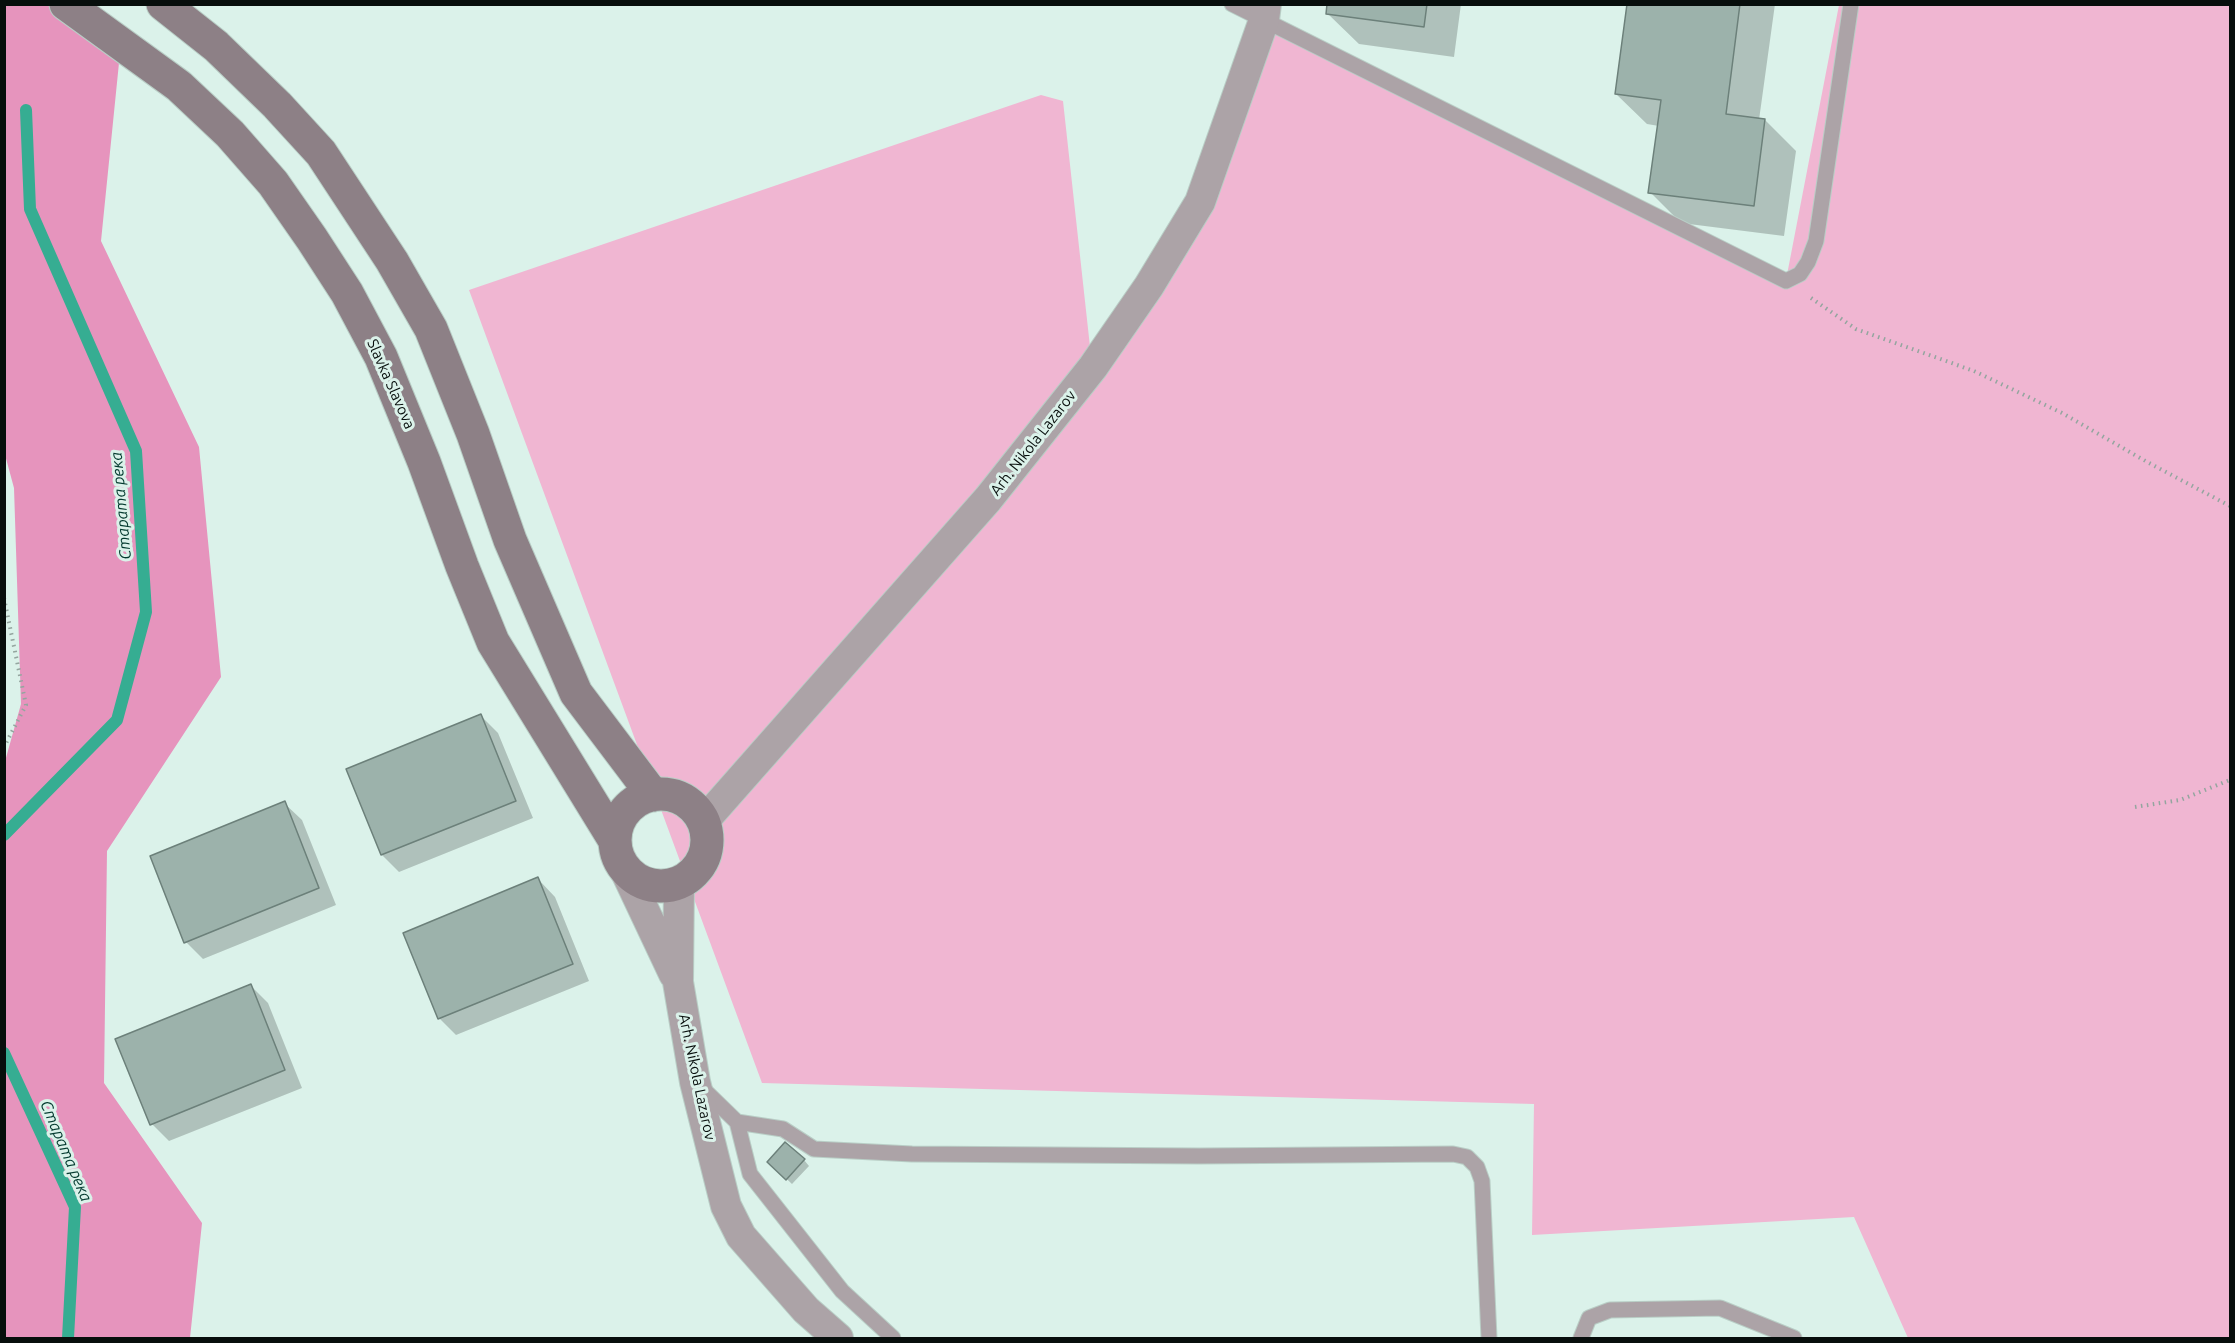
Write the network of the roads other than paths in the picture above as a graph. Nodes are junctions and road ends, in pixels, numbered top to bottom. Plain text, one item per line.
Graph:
1 (66, 4) edge
2 (164, 4) edge
3 (1232, 4) edge
4 (1851, 4) edge
5 (1265, 12) edge
6 (653, 795) junction
7 (703, 822) junction
8 (619, 854) junction
9 (679, 883) junction
10 (678, 982) junction
11 (695, 1082) junction
12 (737, 1122) junction
13 (826, 1336) edge
14 (893, 1338) edge
15 (1489, 1338) edge
16 (1581, 1338) edge
17 (1794, 1338) edge

1 - 8 street, Slavka Slavova
2 - 6 street
3 - 5 lane
4 - 5 lane
5 - 7 street, Arh. Nikola Lazarov
6 - 7 street
6 - 8 street
7 - 9 street
8 - 9 street
8 - 10 street, Arh. Nikola Lazarov
9 - 10 street, Arh. Nikola Lazarov
10 - 11 street, Arh. Nikola Lazarov
11 - 12 lane
11 - 13 street, Arh. Nikola Lazarov
12 - 14 lane
12 - 15 lane
16 - 17 lane

